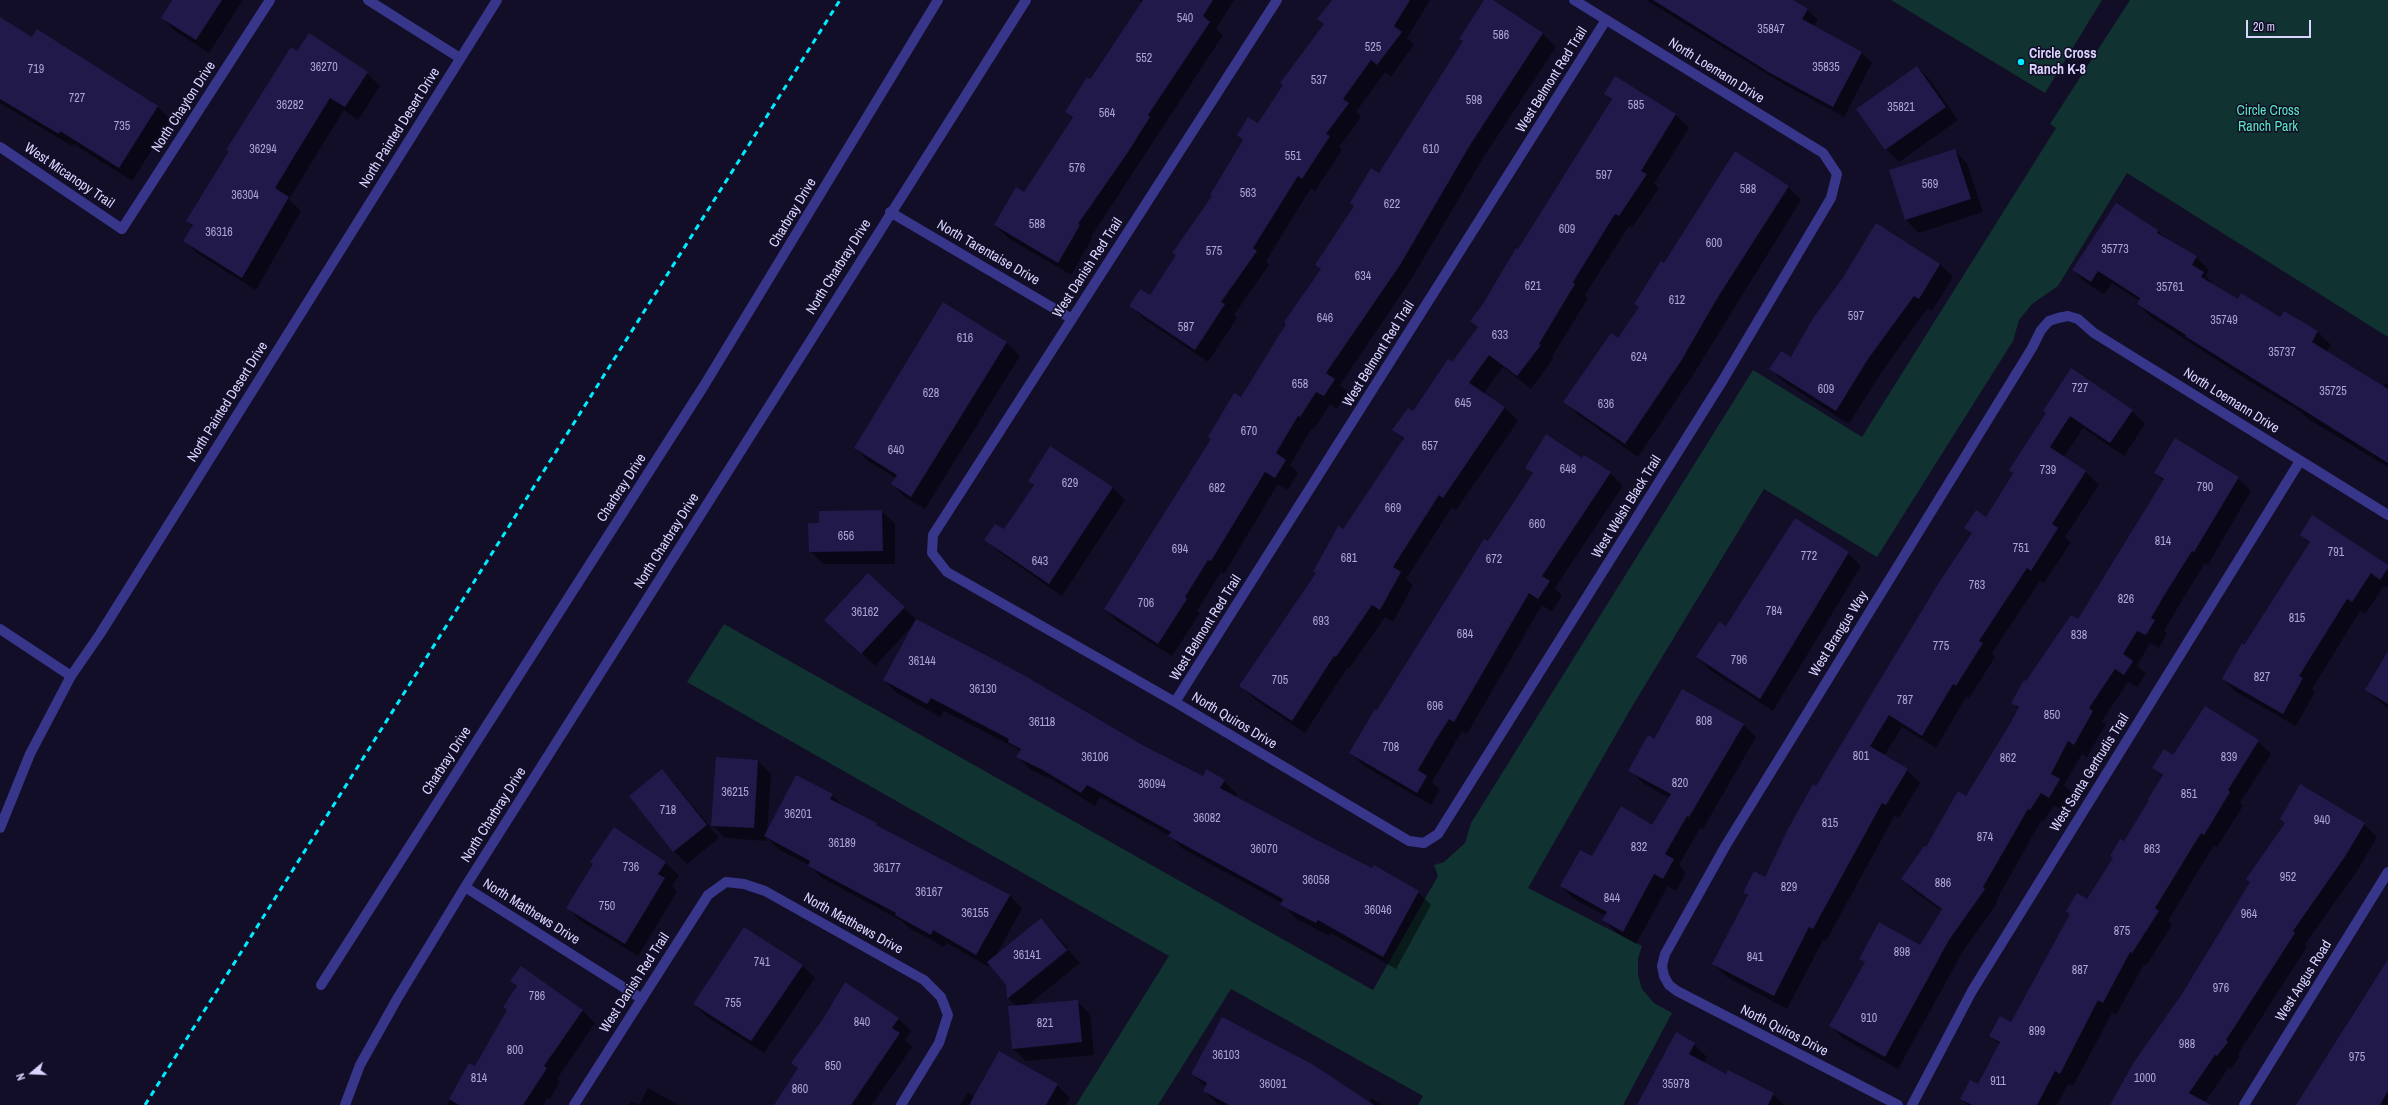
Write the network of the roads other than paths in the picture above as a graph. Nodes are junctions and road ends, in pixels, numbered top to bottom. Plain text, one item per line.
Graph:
1 (270, 0) edge
2 (368, 0) edge
3 (497, 0) edge
4 (938, 0) edge
5 (1026, 0) edge
6 (1277, 0) edge
7 (1574, 0) edge
8 (1606, 20) junction
9 (460, 58) junction
10 (0, 147) edge
11 (1837, 174) joint
12 (890, 212) junction
13 (122, 229) joint
14 (2058, 318) joint
15 (1072, 319) junction
16 (2300, 461) junction
17 (2388, 515) edge
18 (932, 553) joint
19 (0, 629) edge
20 (71, 676) junction
21 (1175, 702) junction
22 (0, 828) edge
23 (1424, 843) joint
24 (2388, 872) edge
25 (726, 882) joint
26 (465, 887) junction
27 (1664, 976) joint
28 (321, 985) dead end
29 (642, 999) junction
30 (345, 1105) edge
31 (574, 1105) edge
32 (901, 1105) edge
33 (1898, 1105) edge
34 (1912, 1105) edge
35 (2244, 1105) edge

1 - 13 street, North Chayton Drive
2 - 9 street
3 - 9 street, North Painted Desert Drive
4 - 28 street, Charbray Drive
5 - 12 street, North Charbray Drive
6 - 15 street, West Danish Red Trail
7 - 8 street, North Loemann Drive
8 - 11 street, North Loemann Drive
8 - 21 street, West Belmont Red Trail
9 - 20 street, North Painted Desert Drive
10 - 13 street, West Micanopy Trail
11 - 23 street, West Welsh Black Trail
12 - 15 street, North Tarentaise Drive
12 - 26 street, North Charbray Drive
14 - 16 street, North Loemann Drive
14 - 27 street, West Brangus Way
15 - 18 street, West Danish Red Trail
16 - 17 street, North Loemann Drive
16 - 34 street, West Santa Gertrudis Trail
18 - 21 street, North Quiros Drive
19 - 20 street
20 - 22 street, North Painted Desert Drive
21 - 23 street, North Quiros Drive
24 - 35 street, West Angus Road
25 - 29 street, West Danish Red Trail
25 - 32 street, North Matthews Drive
26 - 29 street, North Matthews Drive
26 - 30 street, North Charbray Drive
27 - 33 street, North Quiros Drive
29 - 31 street, West Danish Red Trail

